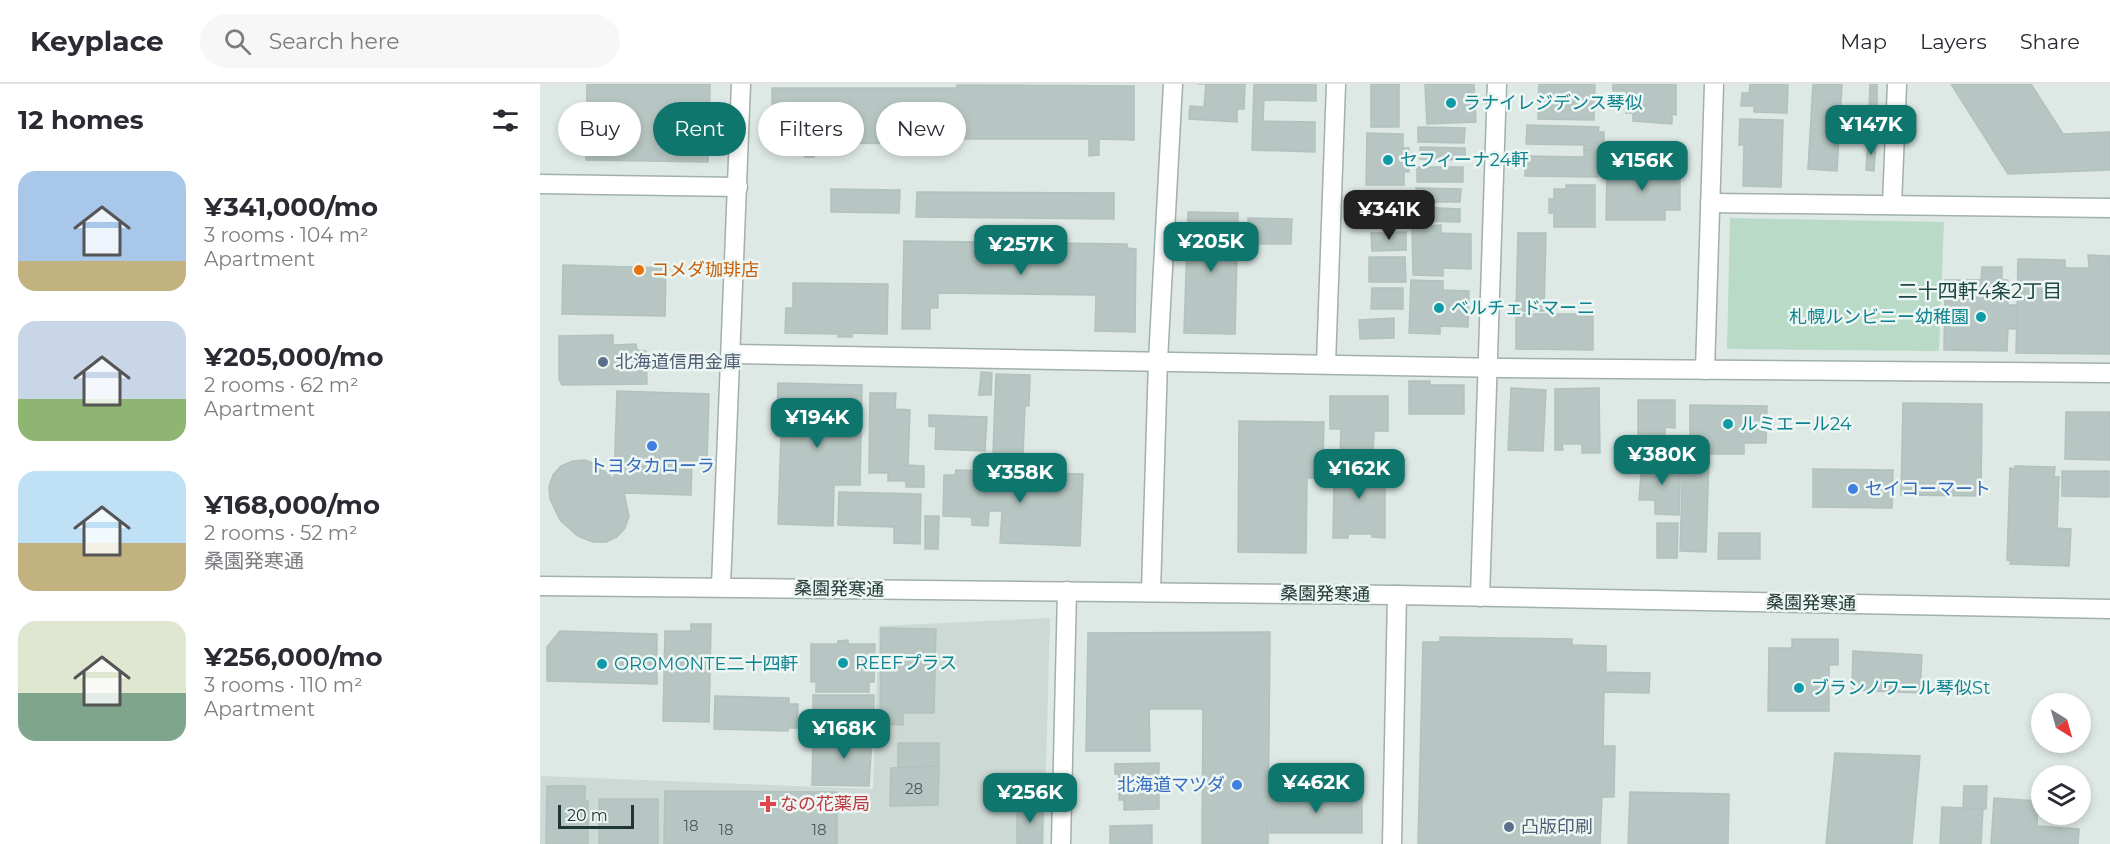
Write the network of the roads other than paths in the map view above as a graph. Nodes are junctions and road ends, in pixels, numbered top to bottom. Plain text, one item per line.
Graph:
1 (741, 84) edge
2 (1173, 84) edge
3 (1336, 84) edge
4 (1497, 84) edge
5 (1714, 84) edge
6 (1897, 84) edge
7 (540, 184) edge
8 (738, 187) junction
9 (1710, 203) junction
10 (1892, 205) junction
11 (2110, 208) edge
12 (732, 354) junction
13 (1158, 360) junction
14 (1326, 364) junction
15 (1488, 367) junction
16 (1705, 370) junction
17 (2110, 373) edge
18 (540, 586) edge
19 (721, 586) junction
20 (1067, 591) junction
21 (1151, 592) junction
22 (1397, 595) junction
23 (1480, 597) junction
24 (2110, 609) edge
25 (1061, 844) edge
26 (1392, 844) edge

1 - 8 street
2 - 13 street
3 - 14 street
4 - 15 street
5 - 9 street
6 - 10 street
7 - 8 street
8 - 12 street
9 - 10 street
9 - 16 street
10 - 11 street
12 - 13 street
12 - 19 street
13 - 14 street
13 - 21 street
14 - 15 street
15 - 16 street
15 - 23 street
16 - 17 street
18 - 19 street, 桑園発寒通
19 - 20 street, 桑園発寒通
20 - 21 street, 桑園発寒通
20 - 25 street
21 - 22 street, 桑園発寒通
22 - 23 street, 桑園発寒通
22 - 26 street
23 - 24 street, 桑園発寒通

